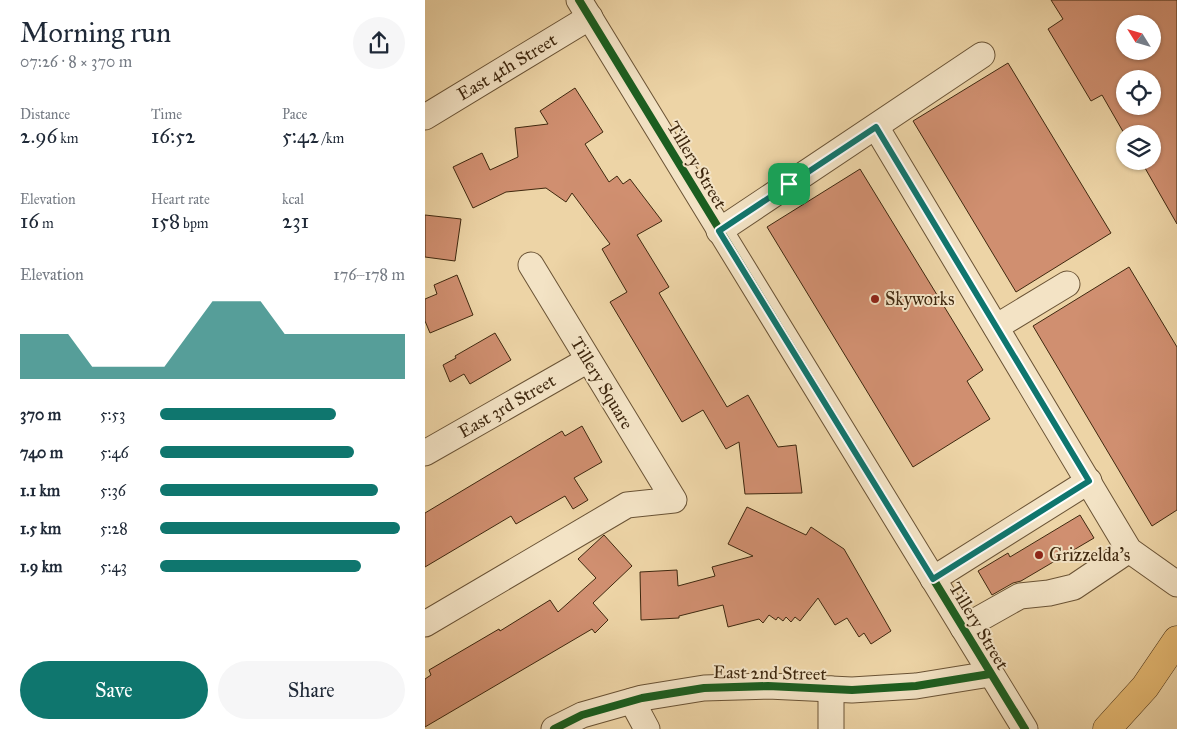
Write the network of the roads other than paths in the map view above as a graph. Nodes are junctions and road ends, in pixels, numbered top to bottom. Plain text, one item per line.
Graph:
1 (584, 9) edge
2 (982, 55) dead end
3 (425, 117) edge
4 (876, 127) junction
5 (719, 231) junction
6 (531, 265) dead end
7 (1067, 284) dead end
8 (996, 327) junction
9 (588, 360) junction
10 (425, 453) edge
11 (1089, 481) junction
12 (1129, 550) junction
13 (933, 579) junction
14 (1177, 584) edge
15 (425, 624) edge
16 (963, 628) junction
17 (1177, 640) edge
18 (990, 674) junction
19 (831, 689) junction
20 (632, 700) junction
21 (1111, 728) edge
22 (554, 729) edge
23 (647, 729) edge
24 (831, 729) edge
25 (1025, 729) edge

1 - 3 street, East 4th Street
1 - 5 street, Tillery Street
2 - 4 street
4 - 5 street
4 - 8 street
5 - 13 street, Tillery Street
6 - 9 street, Tillery Square
7 - 8 street
8 - 11 street
9 - 10 street, East 3rd Street
9 - 15 street, Tillery Square
11 - 12 street
11 - 13 street
12 - 14 street
12 - 16 street
13 - 16 street, Tillery Street
16 - 18 street, Tillery Street
17 - 21 main road
18 - 19 street, East 2nd Street
18 - 25 street, Tillery Street
19 - 20 street, East 2nd Street
19 - 24 street
20 - 22 street, East 2nd Street
20 - 23 street

